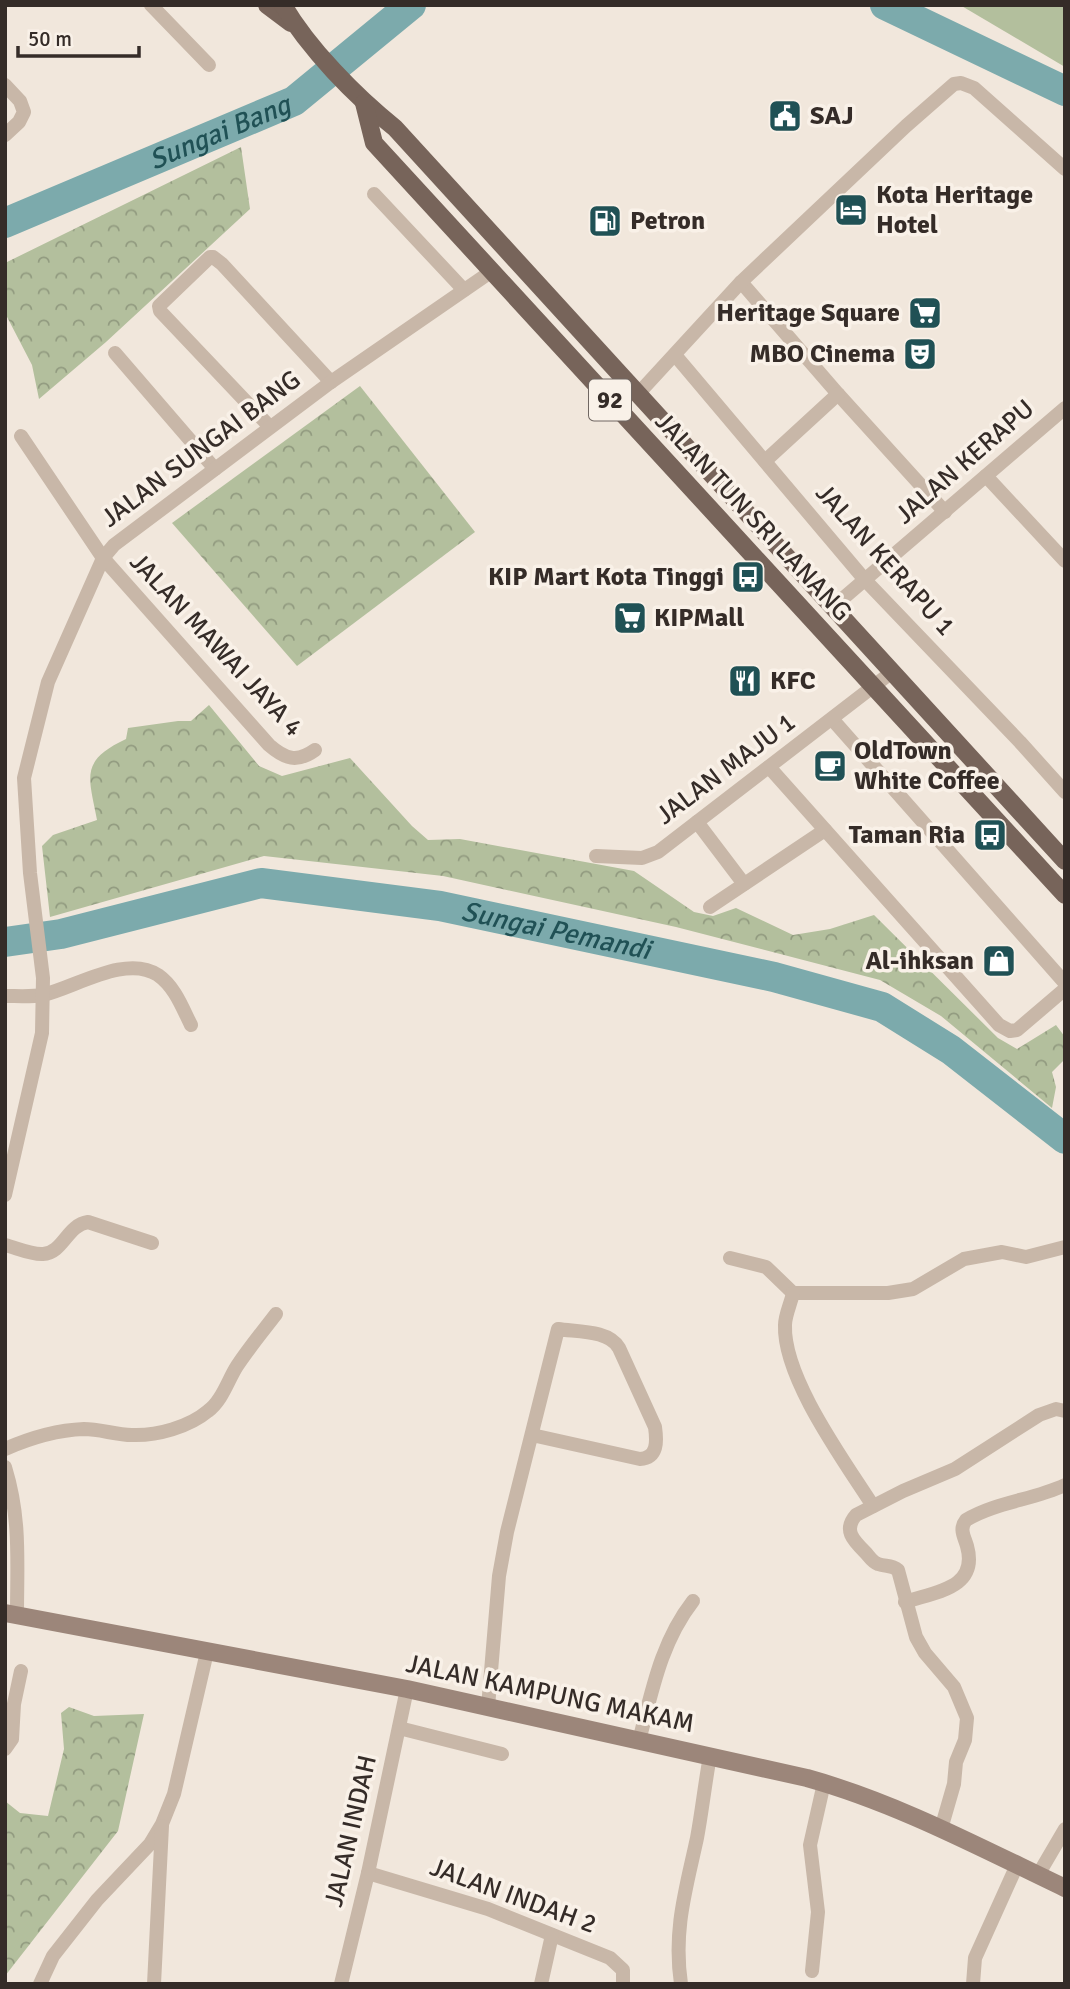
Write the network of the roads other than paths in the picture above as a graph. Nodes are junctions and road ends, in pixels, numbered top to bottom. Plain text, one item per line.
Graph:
1 (151, 5) edge
2 (267, 5) edge
3 (283, 5) edge
4 (294, 25) junction
5 (209, 65) dead end
6 (5, 85) edge
7 (364, 103) junction
8 (5, 135) edge
9 (1065, 169) edge
10 (374, 194) dead end
11 (492, 271) junction
12 (741, 282) junction
13 (464, 290) junction
14 (115, 353) dead end
15 (675, 355) junction
16 (331, 382) junction
17 (638, 394) junction
18 (838, 394) junction
19 (1065, 408) edge
20 (270, 427) junction
21 (20, 436) dead end
22 (765, 461) junction
23 (215, 469) junction
24 (986, 475) junction
25 (945, 512) junction
26 (103, 558) junction
27 (1065, 561) edge
28 (864, 580) junction
29 (833, 607) junction
30 (892, 672) junction
31 (874, 687) junction
32 (832, 719) junction
33 (315, 750) dead end
34 (769, 767) junction
35 (1065, 792) edge
36 (697, 822) junction
37 (825, 830) junction
38 (596, 856) dead end
39 (1065, 861) edge
40 (744, 884) junction
41 (1065, 895) edge
42 (710, 907) dead end
43 (1065, 983) edge
44 (1065, 989) edge
45 (43, 995) junction
46 (5, 996) edge
47 (191, 1025) dead end
48 (5, 1195) edge
49 (152, 1243) dead end
50 (5, 1244) edge
51 (1065, 1247) edge
52 (730, 1258) dead end
53 (793, 1293) junction
54 (276, 1314) dead end
55 (1065, 1412) edge
56 (531, 1435) junction
57 (5, 1449) edge
58 (5, 1467) edge
59 (1065, 1485) edge
60 (873, 1506) junction
61 (693, 1601) dead end
62 (905, 1602) junction
63 (11, 1614) edge
64 (207, 1652) junction
65 (21, 1671) dead end
66 (407, 1689) junction
67 (488, 1707) junction
68 (399, 1728) junction
69 (639, 1741) junction
70 (5, 1749) edge
71 (502, 1754) dead end
72 (710, 1756) junction
73 (824, 1783) junction
74 (162, 1824) junction
75 (941, 1829) junction
76 (1065, 1829) edge
77 (1017, 1865) junction
78 (368, 1873) junction
79 (1038, 1875) junction
80 (1065, 1888) edge
81 (552, 1935) junction
82 (812, 1970) dead end
83 (40, 1984) edge
84 (154, 1984) edge
85 (341, 1984) edge
86 (541, 1984) edge
87 (623, 1984) edge
88 (681, 1984) edge
89 (973, 1984) edge

1 - 5 street
2 - 4 main road, JALAN TUN SRI LANANG / 92
3 - 4 main road, JALAN TUN SRI LANANG / 92
4 - 7 main road, JALAN TUN SRI LANANG / 92
6 - 8 street
7 - 11 main road, JALAN TUN SRI LANANG / 92
7 - 17 main road, JALAN TUN SRI LANANG / 92
9 - 12 street
10 - 13 street
11 - 13 street, JALAN SUNGAI BANG
11 - 31 main road, JALAN TUN SRI LANANG / 92
12 - 15 street
12 - 18 street
13 - 16 street, JALAN SUNGAI BANG
14 - 23 street
15 - 17 street
15 - 22 street, JALAN KERAPU 1
16 - 20 street, JALAN SUNGAI BANG
16 - 20 street
17 - 29 main road, JALAN TUN SRI LANANG / 92
18 - 22 street
18 - 25 street
19 - 24 street, JALAN KERAPU
20 - 23 street, JALAN SUNGAI BANG
21 - 26 street, JALAN MAWAI JAYA 4
22 - 28 street, JALAN KERAPU 1
23 - 26 street, JALAN SUNGAI BANG
24 - 25 street, JALAN KERAPU
24 - 27 street
25 - 28 street, JALAN KERAPU
26 - 33 street, JALAN MAWAI JAYA 4
26 - 45 street, JALAN SUNGAI BANG
28 - 29 street, JALAN KERAPU
28 - 35 street, JALAN KERAPU 1
29 - 30 main road, JALAN TUN SRI LANANG / 92
30 - 31 street, JALAN MAJU 1
30 - 39 main road, JALAN TUN SRI LANANG / 92
31 - 32 street, JALAN MAJU 1
31 - 41 main road, JALAN TUN SRI LANANG / 92
32 - 34 street, JALAN MAJU 1
32 - 43 street
34 - 36 street, JALAN MAJU 1
34 - 37 street
36 - 38 street, JALAN MAJU 1
36 - 40 street
37 - 40 street
37 - 44 street
40 - 42 street
45 - 46 street
45 - 47 street
45 - 48 street, JALAN SUNGAI BANG
49 - 50 street
51 - 53 street
52 - 53 street
53 - 60 street
54 - 57 street
55 - 60 street
56 - 56 street
56 - 67 street
58 - 63 street
59 - 62 street
60 - 62 street
61 - 69 street
62 - 75 street
63 - 64 street, JALAN KAMPUNG MAKAM
64 - 66 street, JALAN KAMPUNG MAKAM
64 - 74 street
65 - 70 street
66 - 67 street, JALAN KAMPUNG MAKAM
66 - 68 street, JALAN INDAH
67 - 69 street, JALAN KAMPUNG MAKAM
68 - 71 street
68 - 78 street, JALAN INDAH
69 - 72 street, JALAN KAMPUNG MAKAM
72 - 73 street, JALAN KAMPUNG MAKAM
72 - 88 street
73 - 75 street, JALAN KAMPUNG MAKAM
73 - 82 street
74 - 83 street
74 - 84 street
75 - 77 street, JALAN KAMPUNG MAKAM
76 - 79 street
77 - 79 street, JALAN KAMPUNG MAKAM
77 - 89 street
78 - 81 street, JALAN INDAH 2
78 - 85 street, JALAN INDAH
79 - 80 street, JALAN KAMPUNG MAKAM
81 - 86 street
81 - 87 street, JALAN INDAH 2

